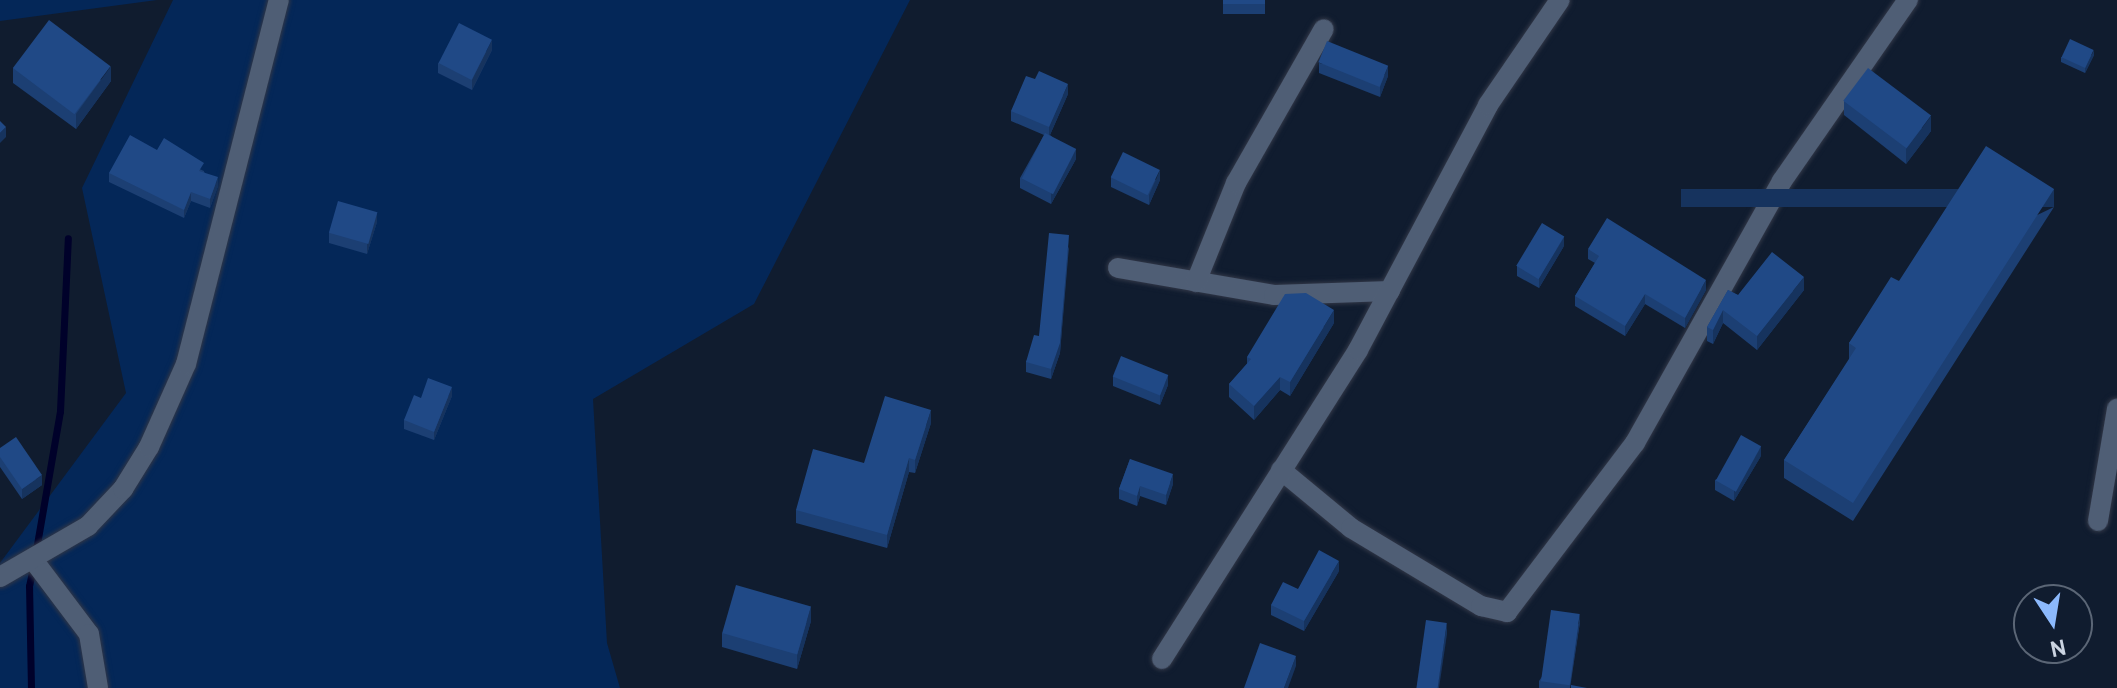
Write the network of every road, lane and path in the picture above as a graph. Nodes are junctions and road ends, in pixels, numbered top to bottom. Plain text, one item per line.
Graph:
1 (279, 0) edge
2 (1560, 0) edge
3 (1908, 0) edge
4 (1324, 29) dead end
5 (1118, 268) dead end
6 (1196, 282) junction
7 (1390, 291) junction
8 (2117, 409) edge
9 (1281, 470) junction
10 (2098, 521) dead end
11 (34, 561) junction
12 (0, 577) edge
13 (1162, 659) dead end
14 (98, 688) edge

1 - 11 street
2 - 7 street
3 - 9 street
4 - 6 street
5 - 6 street
6 - 7 street
7 - 9 street
8 - 10 street
9 - 13 street
11 - 12 street
11 - 14 street

